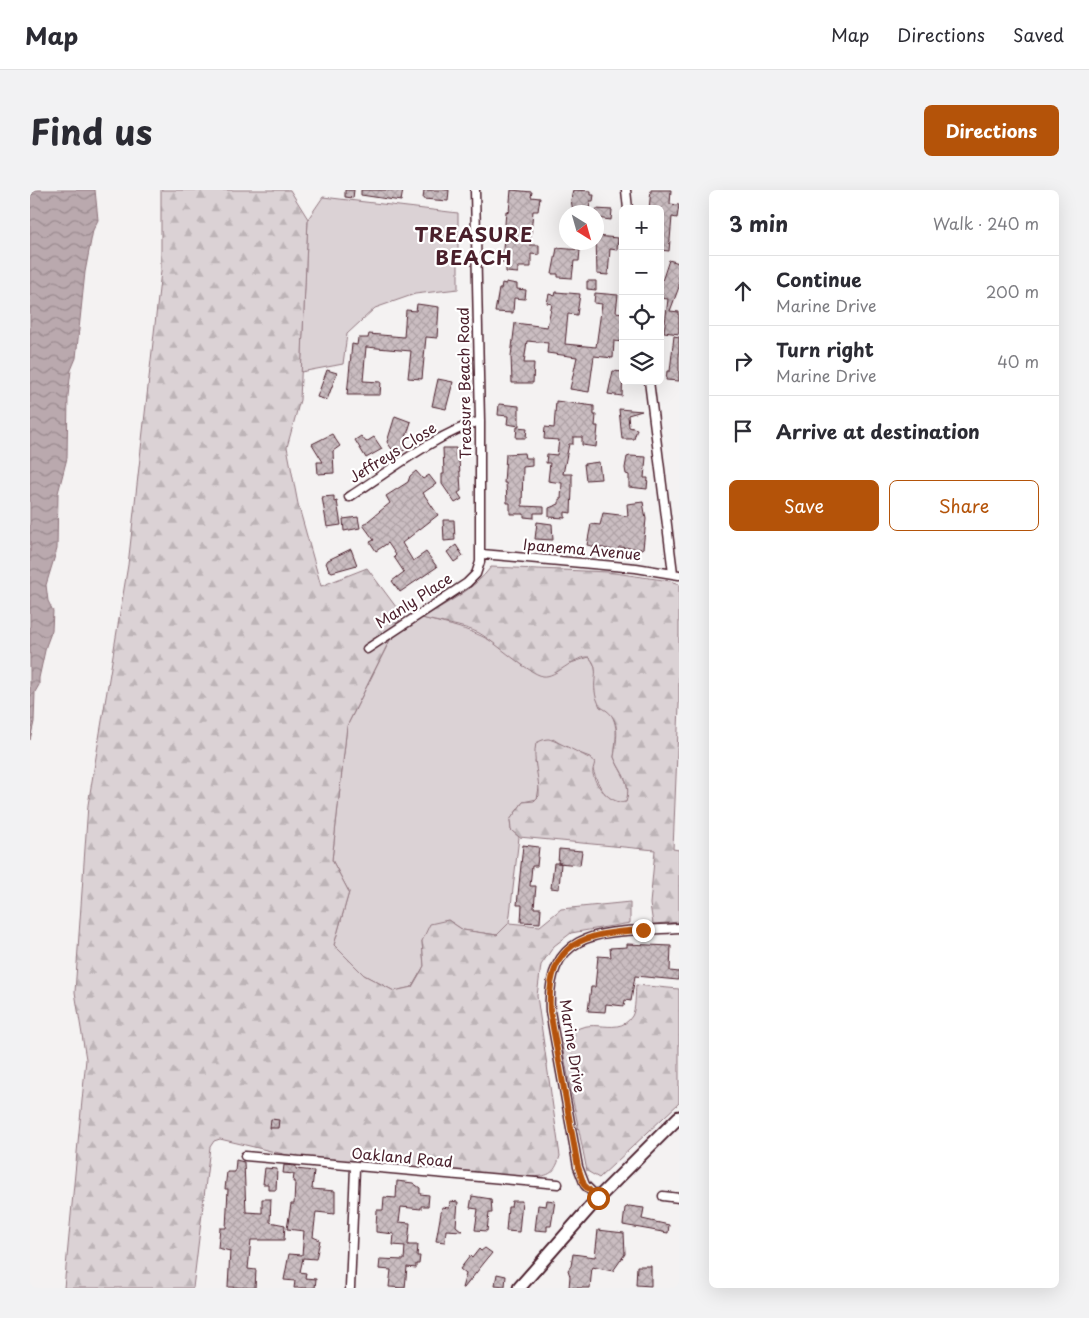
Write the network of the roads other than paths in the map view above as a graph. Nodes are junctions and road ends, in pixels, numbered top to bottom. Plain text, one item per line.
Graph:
1 (475, 190) edge
2 (626, 190) edge
3 (628, 205) edge
4 (650, 385) edge
5 (480, 421) junction
6 (349, 497) dead end
7 (482, 554) junction
8 (476, 574) joint
9 (676, 574) edge
10 (367, 649) dead end
11 (679, 928) edge
12 (679, 1117) edge
13 (245, 1156) dead end
14 (355, 1168) junction
15 (558, 1184) dead end
16 (663, 1196) dead end
17 (598, 1198) junction
18 (679, 1198) edge
19 (350, 1288) edge
20 (519, 1288) edge

1 - 5 street, Treasure Beach Road
2 - 3 street
4 - 9 street
5 - 6 street, Jeffreys Close
5 - 7 street, Treasure Beach Road
7 - 8 street, Treasure Beach Road
7 - 9 street, Ipanema Avenue
8 - 10 street, Manly Place
11 - 17 street, Marine Drive
12 - 17 street
13 - 14 street, Oakland Road
14 - 15 street, Oakland Road
14 - 19 street
16 - 18 street
17 - 20 street

